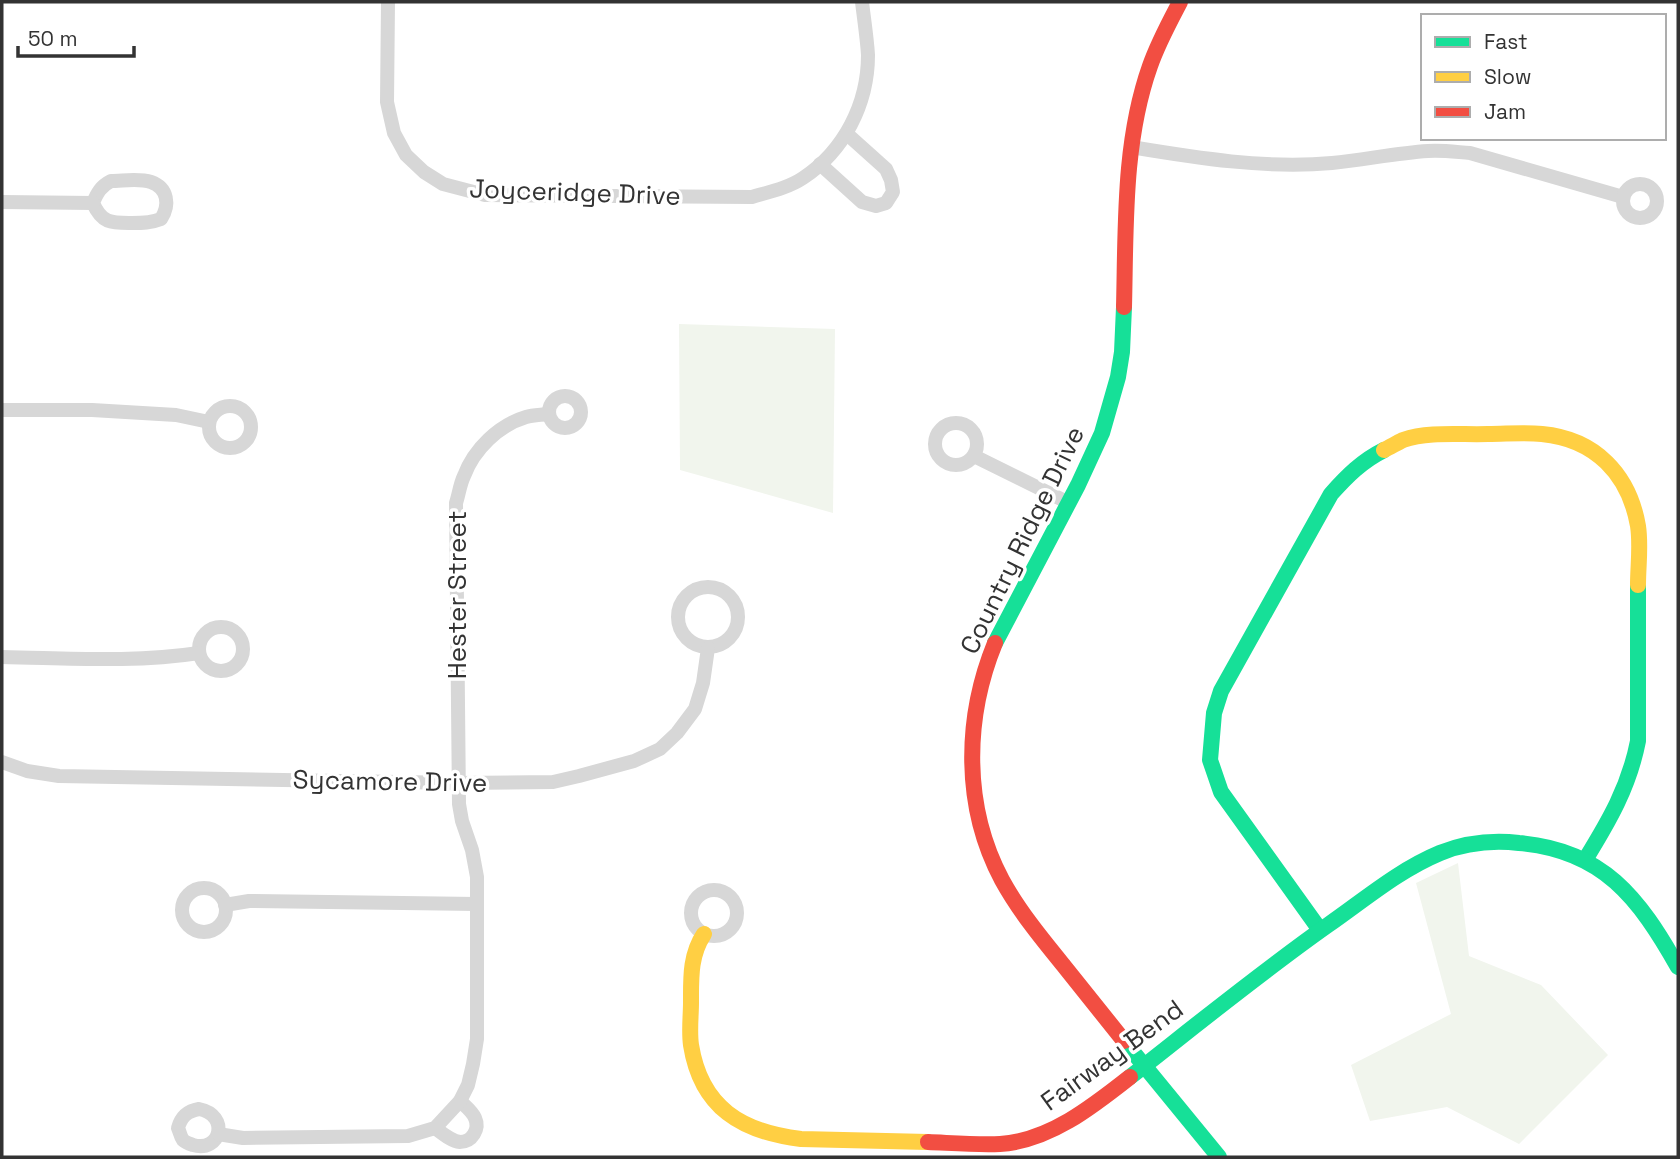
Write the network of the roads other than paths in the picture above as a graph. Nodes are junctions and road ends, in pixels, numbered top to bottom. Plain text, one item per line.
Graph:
1 (388, 2) edge
2 (862, 2) edge
3 (1180, 2) edge
4 (847, 134) junction
5 (1131, 147) junction
6 (820, 164) junction
7 (1623, 197) dead end
8 (2, 202) edge
9 (93, 203) junction
10 (2, 410) edge
11 (548, 414) dead end
12 (209, 422) dead end
13 (974, 456) dead end
14 (1069, 503) junction
15 (708, 648) junction
16 (199, 653) dead end
17 (2, 657) edge
18 (2, 762) edge
19 (458, 783) junction
20 (1585, 860) junction
21 (477, 904) junction
22 (225, 905) dead end
23 (1320, 930) junction
24 (704, 934) dead end
25 (1678, 967) edge
26 (1144, 1066) junction
27 (460, 1101) junction
28 (435, 1128) junction
29 (218, 1134) dead end
30 (1219, 1157) edge

1 - 6 street, Joyceridge Drive
2 - 4 street, Joyceridge Drive
3 - 5 street, Country Ridge Drive
4 - 6 street, Joyceridge Drive
4 - 6 street
5 - 7 street
5 - 14 street, Country Ridge Drive
8 - 9 street
9 - 9 street
10 - 12 street
11 - 19 street, Hester Street
13 - 14 street
14 - 26 street, Country Ridge Drive
15 - 15 street
15 - 19 street, Sycamore Drive
16 - 17 street
18 - 19 street, Sycamore Drive
19 - 21 street, Hester Street
20 - 23 street, Fairway Bend
20 - 23 street
20 - 25 street, Fairway Bend
21 - 22 street
21 - 27 street, Hester Street
23 - 26 street, Fairway Bend
24 - 26 street, Fairway Bend
26 - 30 street, Country Ridge Drive
27 - 28 street
27 - 28 street
28 - 29 street

